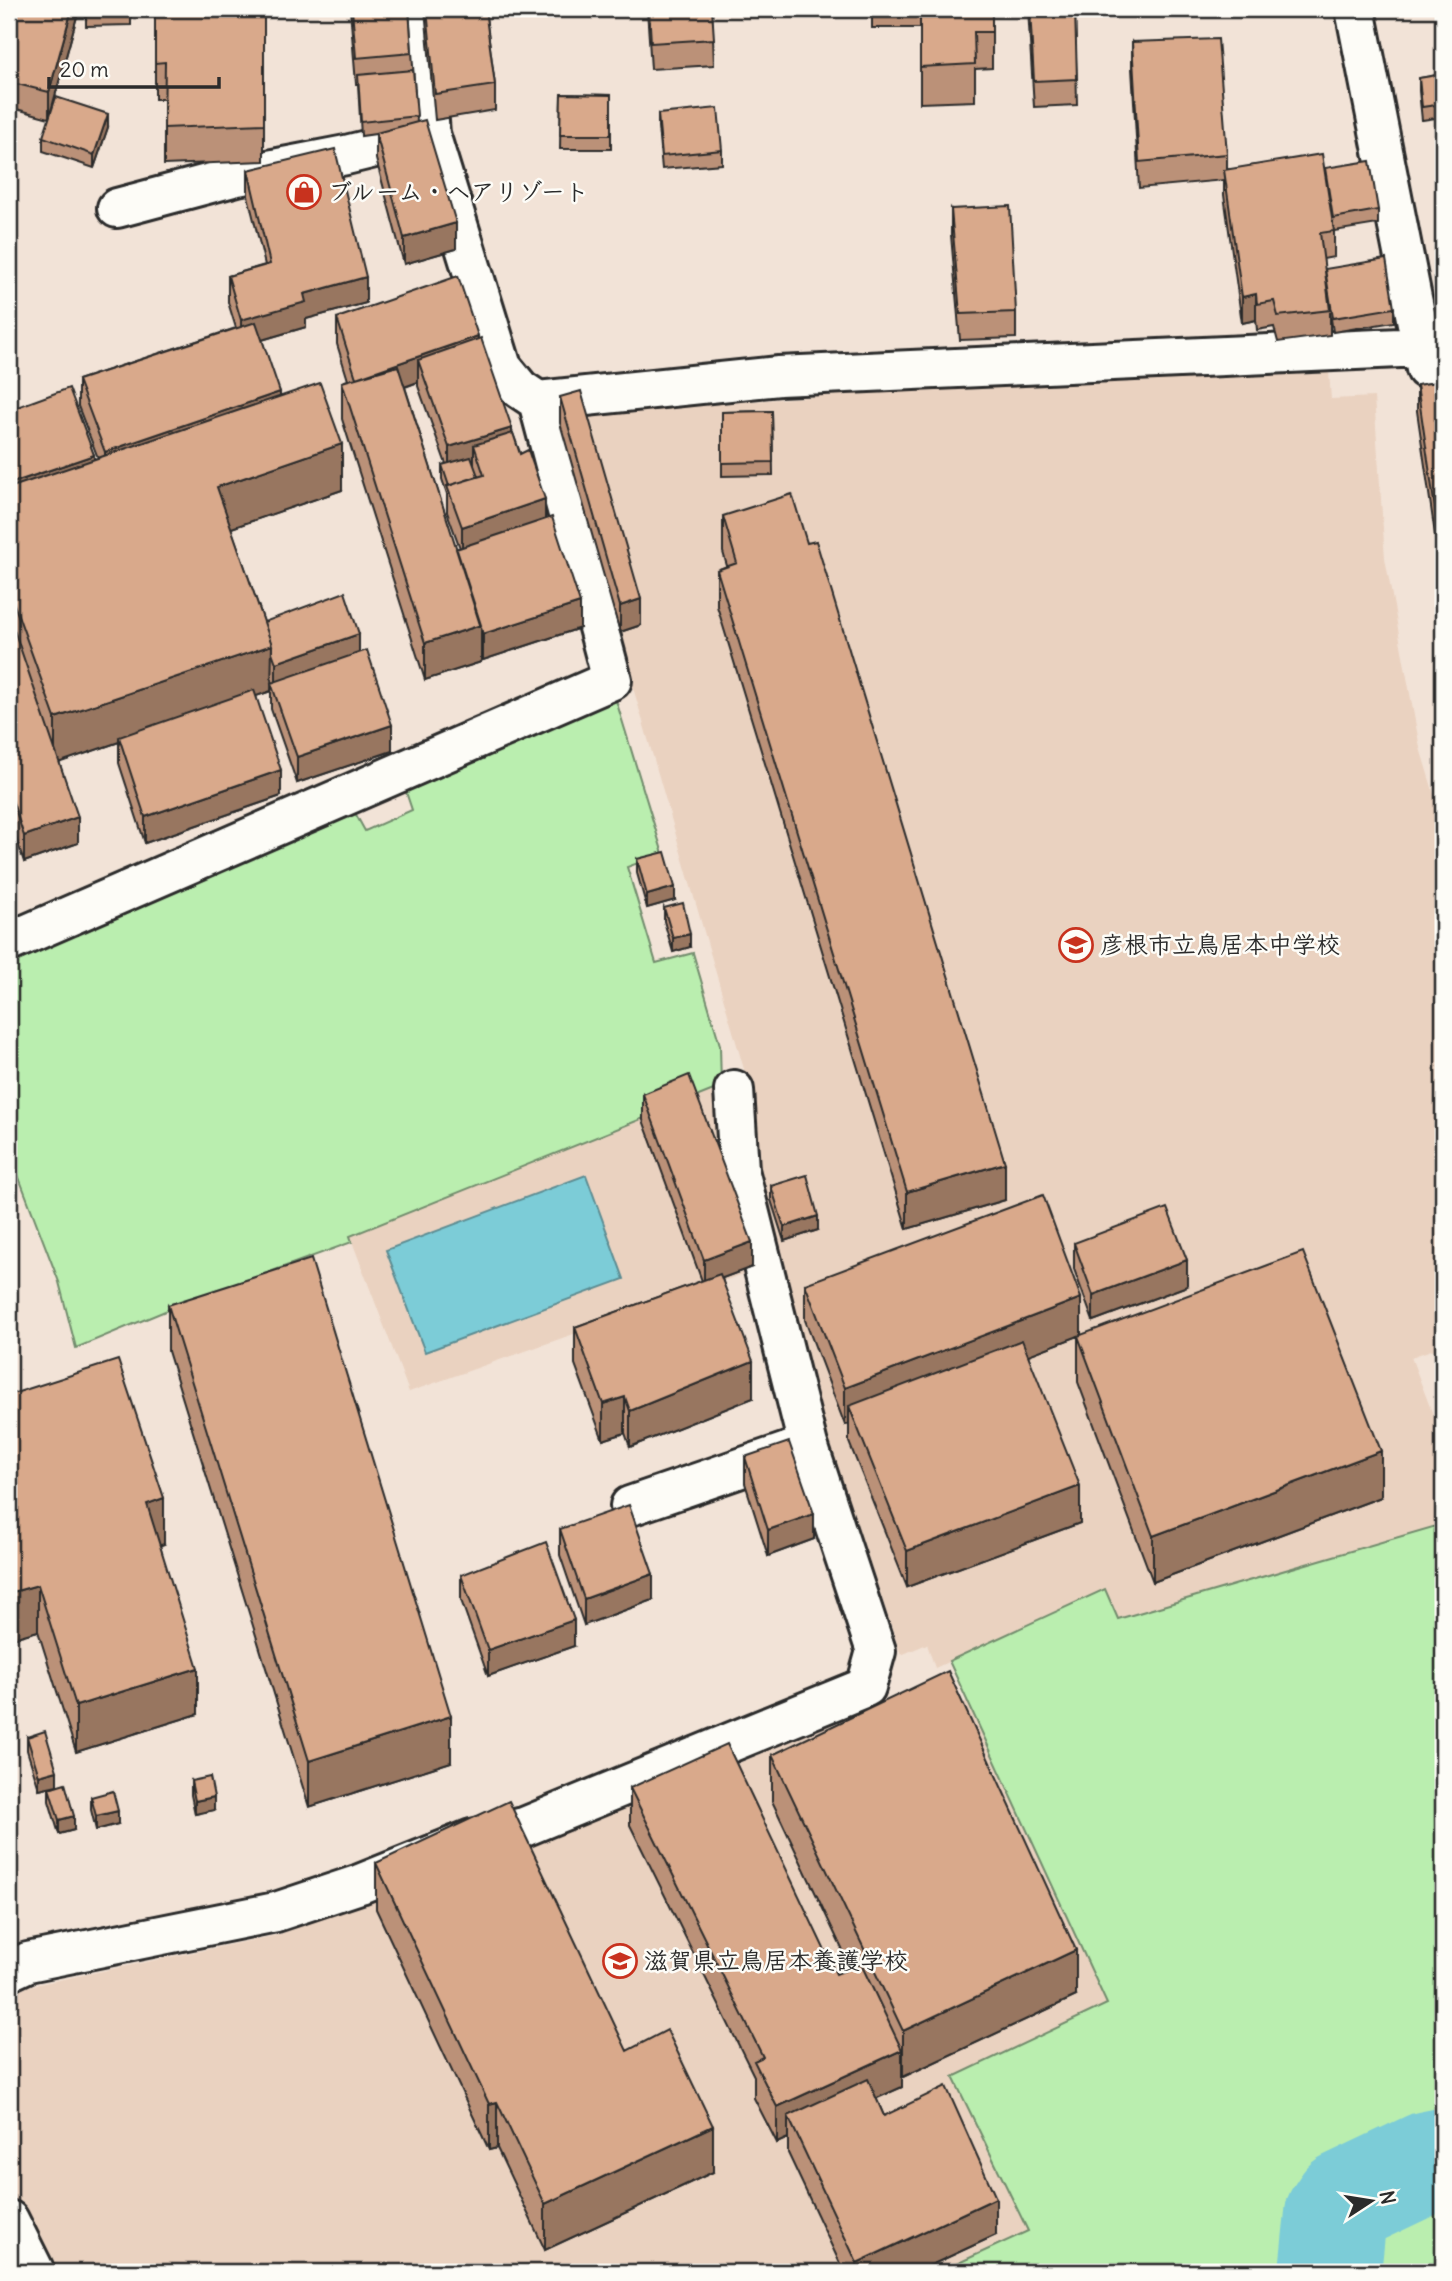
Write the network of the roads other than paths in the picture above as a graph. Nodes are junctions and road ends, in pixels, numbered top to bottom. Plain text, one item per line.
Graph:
1 (419, 9) edge
2 (1355, 9) edge
3 (430, 134) junction
4 (117, 208) dead end
5 (538, 401) junction
6 (9, 942) edge
7 (734, 1090) dead end
8 (808, 1445) junction
9 (630, 1506) edge
10 (9, 1972) edge
11 (9, 2220) edge
12 (35, 2272) edge

1 - 3 street
2 - 5 street
3 - 4 street
3 - 5 street
5 - 6 street
7 - 8 street
8 - 9 street
8 - 10 street
11 - 12 street

